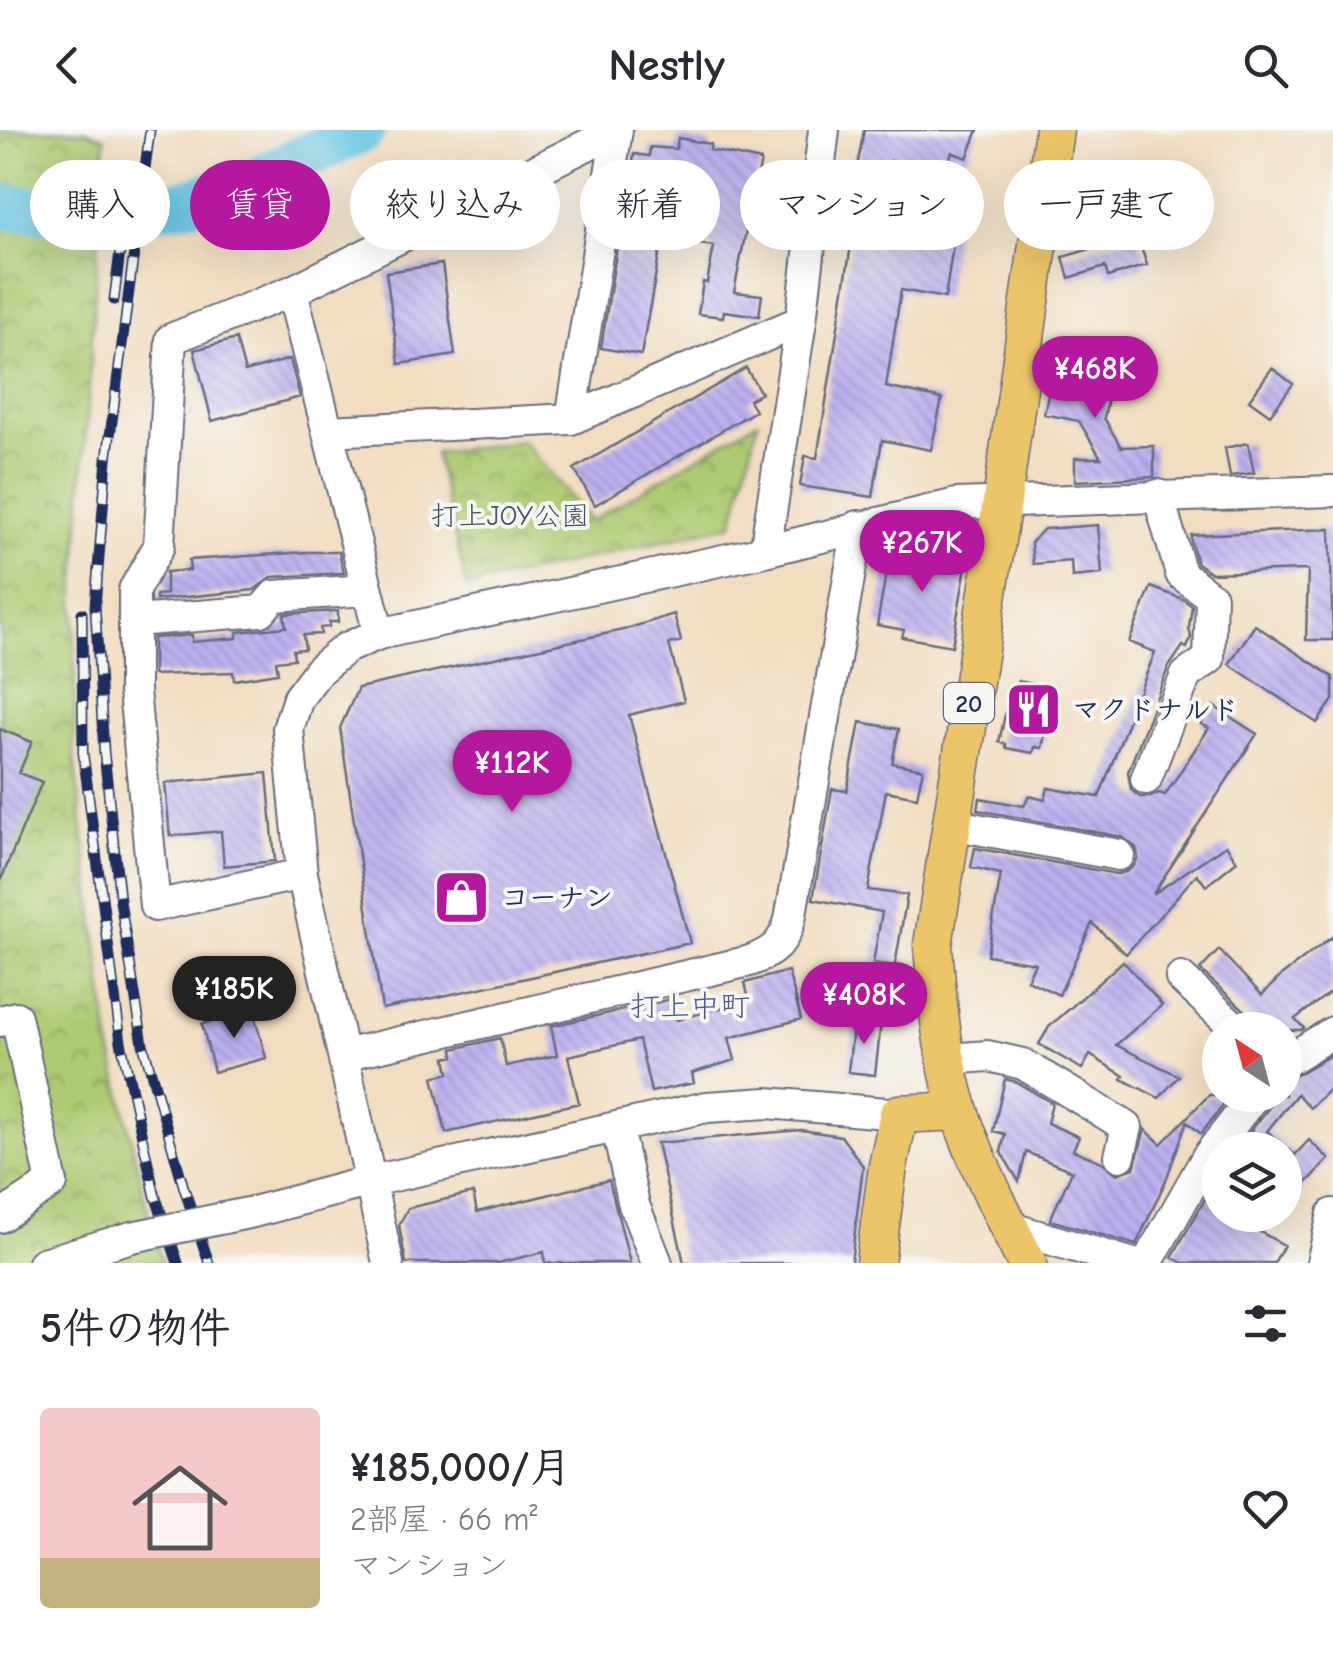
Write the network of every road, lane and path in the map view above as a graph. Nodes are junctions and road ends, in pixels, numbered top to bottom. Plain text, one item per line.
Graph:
1 (824, 130) edge
2 (1054, 130) edge
3 (292, 291) junction
4 (801, 321) junction
5 (572, 419) junction
6 (328, 431) junction
7 (1333, 491) edge
8 (1158, 495) junction
9 (1002, 502) junction
10 (858, 526) junction
11 (765, 552) junction
12 (368, 590) junction
13 (134, 621) junction
14 (379, 634) junction
15 (1146, 779) dead end
16 (950, 824) junction
17 (1119, 855) dead end
18 (302, 874) junction
19 (1181, 978) dead end
20 (1218, 1012) edge
21 (0, 1021) edge
22 (1333, 1032) edge
23 (1302, 1051) edge
24 (343, 1055) junction
25 (948, 1059) junction
26 (960, 1111) junction
27 (1242, 1112) edge
28 (898, 1114) junction
29 (617, 1128) junction
30 (1120, 1156) dead end
31 (372, 1182) junction
32 (1333, 1214) edge
33 (0, 1217) edge
34 (1008, 1227) junction
35 (42, 1263) edge
36 (388, 1263) edge
37 (657, 1263) edge
38 (876, 1263) edge
39 (1027, 1263) edge
40 (1130, 1263) edge
41 (1148, 1263) edge
42 (1322, 1263) edge

1 - 4 street
2 - 9 main road, 20
3 - 5 street
3 - 6 street
3 - 13 street
4 - 5 street
4 - 11 street
5 - 6 street
6 - 12 street
7 - 8 street
8 - 9 street
8 - 15 street
9 - 10 street
9 - 16 main road, 20
10 - 11 street
10 - 24 street
11 - 14 street
12 - 13 street
12 - 14 street
13 - 18 street
14 - 18 street
16 - 17 street
16 - 25 main road, 20
18 - 24 street
19 - 20 street
21 - 33 street
22 - 23 street
24 - 31 street
25 - 26 main road, 20
25 - 30 street
26 - 28 main road
26 - 34 main road, 20
27 - 41 street
28 - 29 street
28 - 38 main road
29 - 31 street
29 - 37 street
31 - 35 street, bridge
31 - 36 street
32 - 42 street
34 - 39 main road, 20
34 - 40 street

